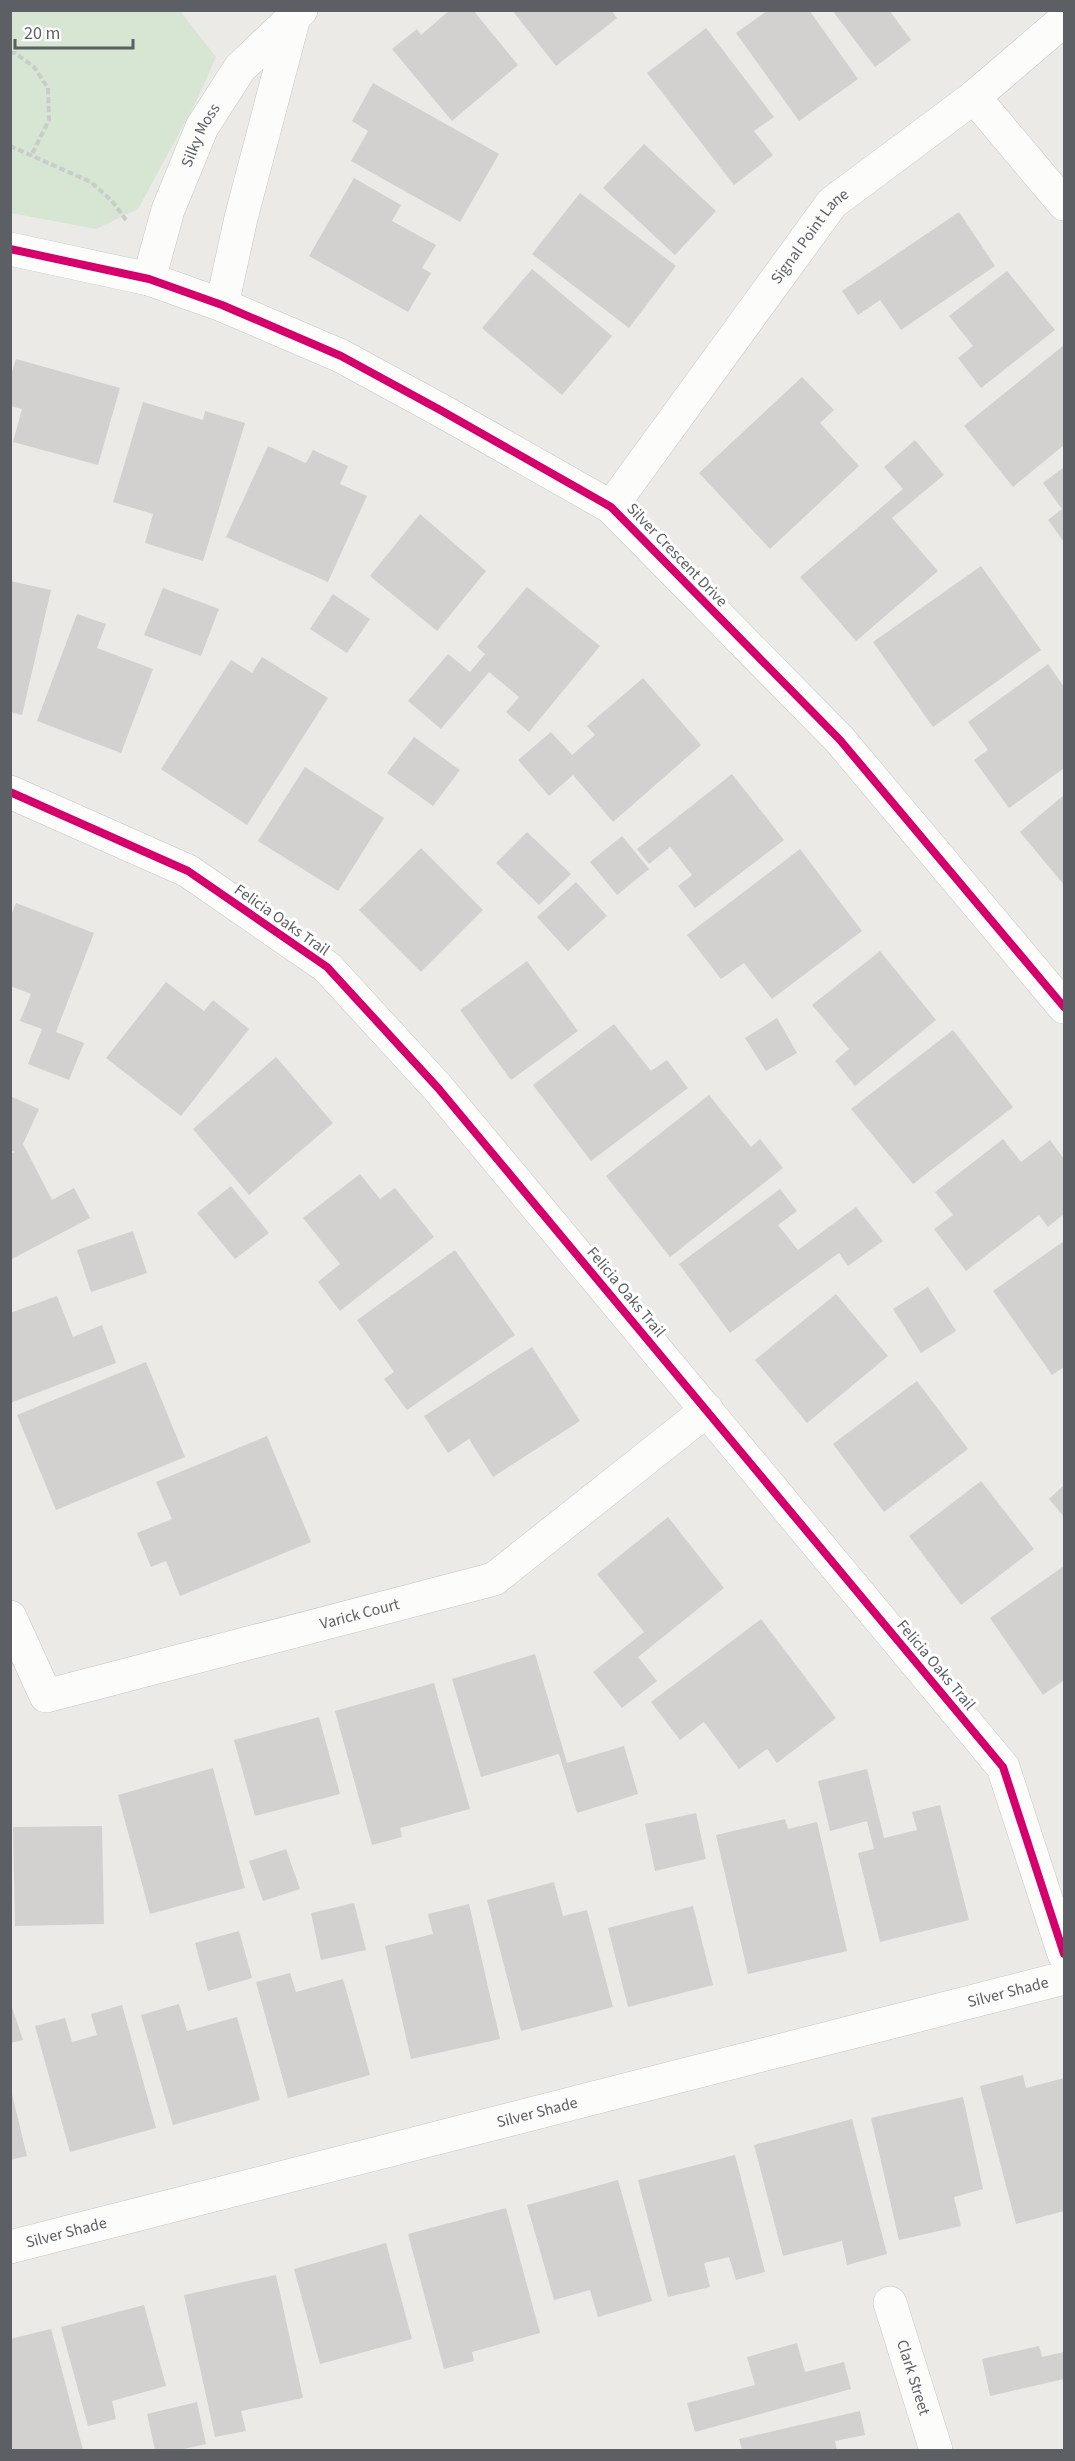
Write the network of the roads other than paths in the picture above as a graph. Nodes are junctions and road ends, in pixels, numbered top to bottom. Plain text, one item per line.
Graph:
1 (298, 14) edge
2 (1065, 20) edge
3 (974, 97) junction
4 (1065, 204) edge
5 (10, 249) edge
6 (149, 279) junction
7 (222, 305) junction
8 (611, 507) junction
9 (10, 792) edge
10 (1065, 1007) edge
11 (707, 1410) junction
12 (10, 1617) edge
13 (1065, 1954) edge
14 (1065, 1977) edge
15 (10, 2247) edge
16 (890, 2303) dead end
17 (936, 2451) edge

1 - 6 street, Silky Moss
1 - 7 street, Silky Moss
2 - 3 street, Signal Point Lane
3 - 4 street
3 - 8 street, Signal Point Lane
5 - 6 street, Silver Crescent Drive
6 - 7 street, Silver Crescent Drive
7 - 8 street, Silver Crescent Drive
8 - 10 street, Silver Crescent Drive
9 - 11 street, Felicia Oaks Trail
11 - 12 street, Varick Court
11 - 13 street, Felicia Oaks Trail
14 - 15 street, Silver Shade
16 - 17 street, Clark Street

